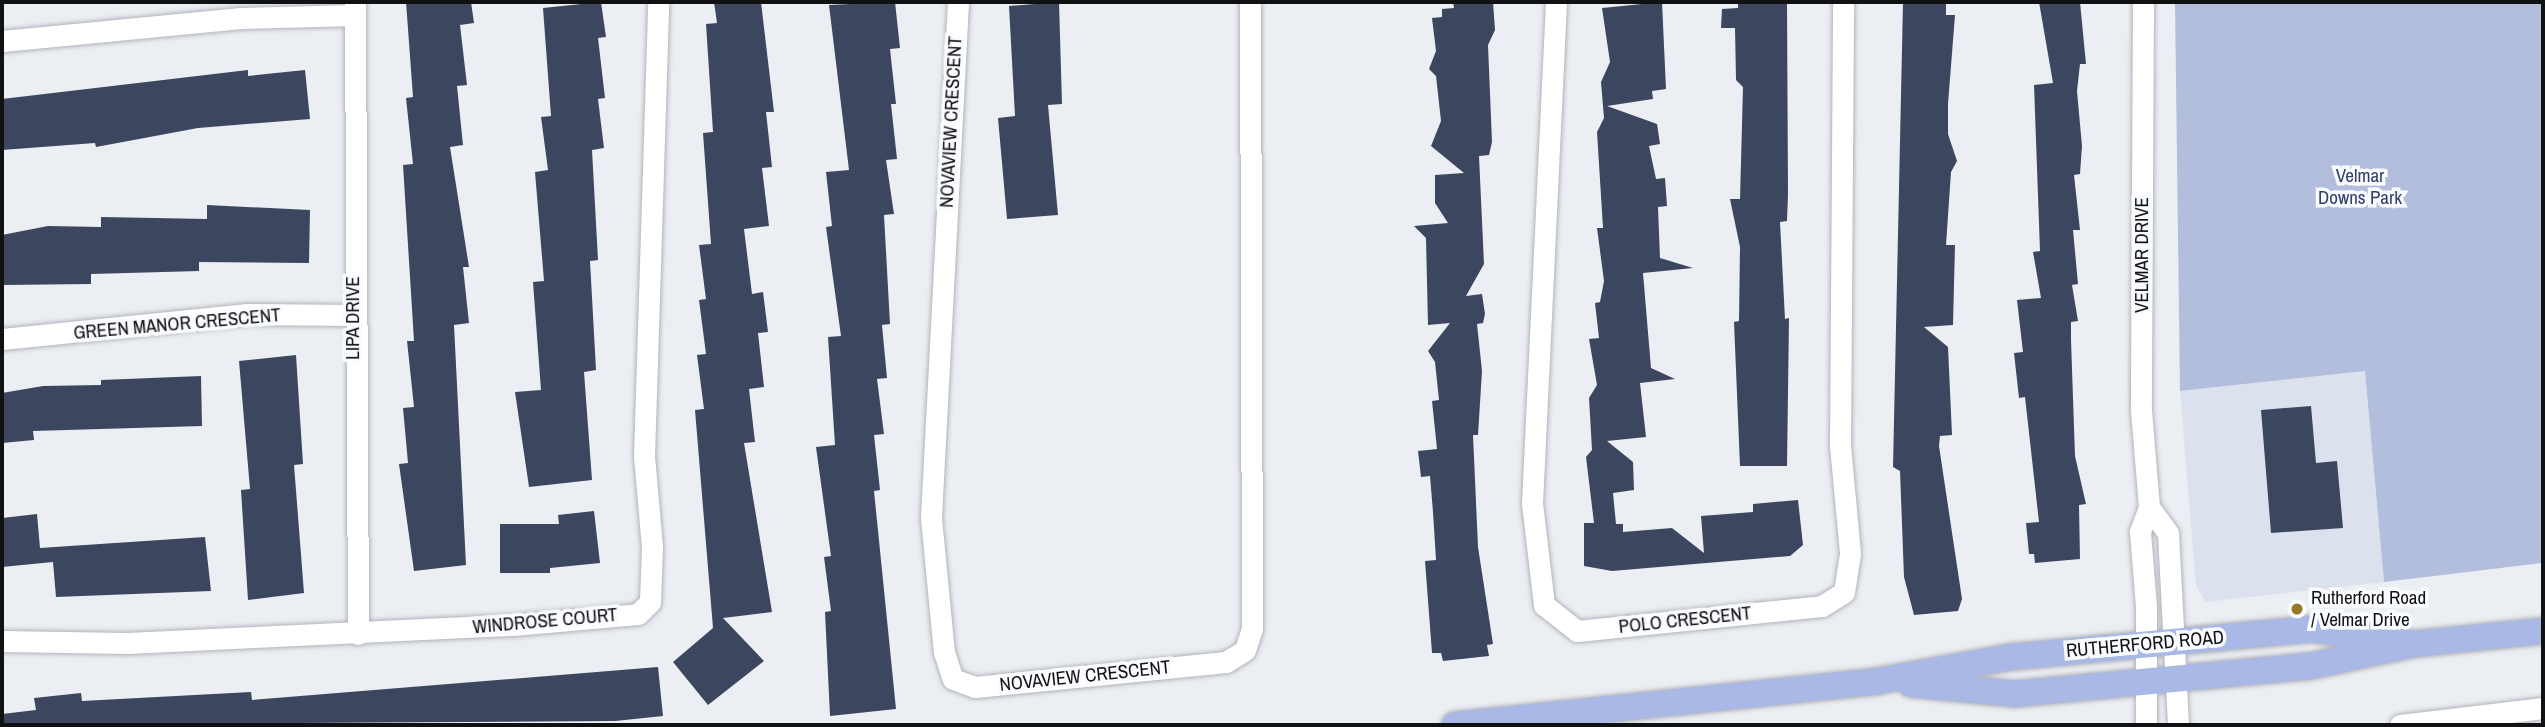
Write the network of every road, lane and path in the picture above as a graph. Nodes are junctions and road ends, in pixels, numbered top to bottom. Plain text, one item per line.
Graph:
1 (658, 2) edge
2 (958, 2) edge
3 (1251, 2) edge
4 (1556, 2) edge
5 (1843, 2) edge
6 (2143, 2) edge
7 (355, 9) edge
8 (2, 41) edge
9 (353, 315) junction
10 (2, 339) edge
11 (2149, 507) junction
12 (2543, 631) edge
13 (358, 634) junction
14 (2, 641) edge
15 (2176, 642) junction
16 (2414, 644) junction
17 (2146, 645) junction
18 (2176, 678) junction
19 (1878, 681) junction
20 (2146, 681) junction
21 (2543, 708) edge
22 (1455, 725) edge
23 (2146, 725) edge
24 (2178, 725) edge
25 (2400, 725) edge

1 - 13 street, WINDROSE COURT
2 - 3 street, NOVAVIEW CRESCENT
4 - 5 street, POLO CRESCENT
6 - 11 street, VELMAR DRIVE
7 - 8 street
7 - 9 street, LIPA DRIVE
9 - 10 street, GREEN MANOR CRESCENT
9 - 13 street, LIPA DRIVE
11 - 15 street, VELMAR DRIVE
11 - 17 street, VELMAR DRIVE
12 - 16 main road, RUTHERFORD ROAD
13 - 14 street, WINDROSE COURT
15 - 16 main road, RUTHERFORD ROAD
15 - 17 main road, RUTHERFORD ROAD
15 - 18 street, VELMAR DRIVE
16 - 18 main road, RUTHERFORD ROAD
17 - 19 main road, RUTHERFORD ROAD
17 - 20 street, VELMAR DRIVE
18 - 20 main road, RUTHERFORD ROAD
18 - 24 street, VELMAR DRIVE
19 - 20 main road, RUTHERFORD ROAD
19 - 22 main road, RUTHERFORD ROAD
20 - 23 street, VELMAR DRIVE
21 - 25 street

